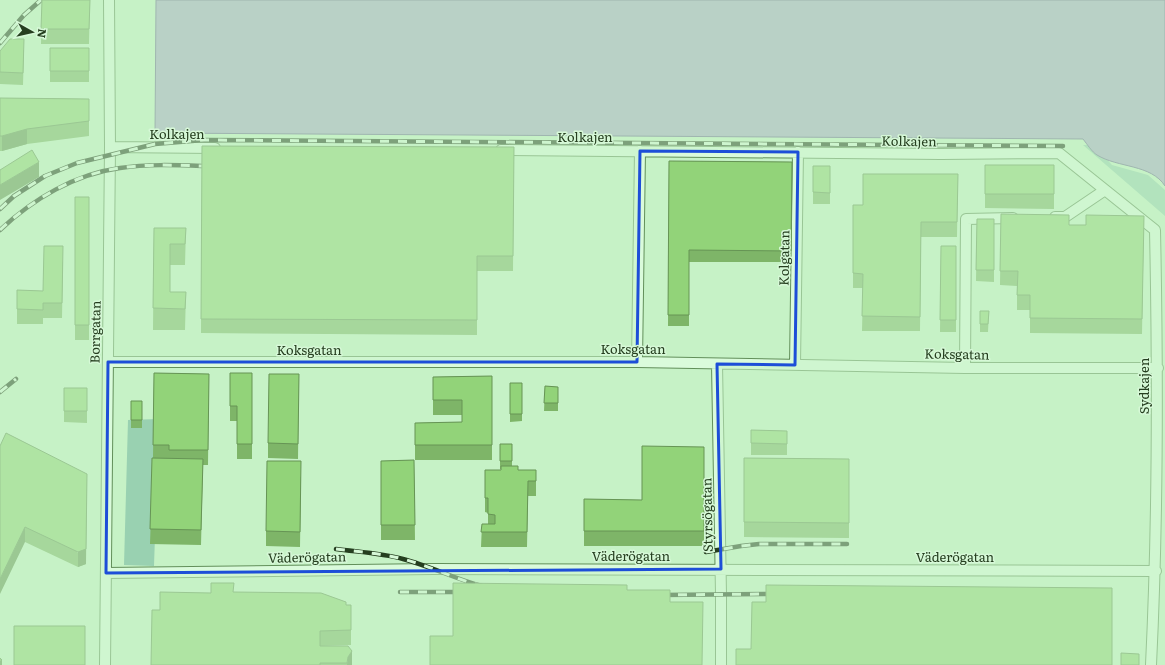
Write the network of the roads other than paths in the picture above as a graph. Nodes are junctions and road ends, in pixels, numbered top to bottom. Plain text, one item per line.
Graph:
1 (109, 0) edge
2 (110, 147) junction
3 (229, 148) edge
4 (490, 150) edge
5 (640, 151) junction
6 (798, 152) junction
7 (1059, 153) joint
8 (1105, 190) junction
9 (1042, 217) edge
10 (1019, 218) edge
11 (108, 362) junction
12 (637, 362) junction
13 (718, 364) junction
14 (795, 365) junction
15 (965, 368) junction
16 (1158, 368) junction
17 (721, 569) junction
18 (1156, 571) junction
19 (106, 573) junction
20 (106, 665) edge
21 (721, 665) edge
22 (1151, 665) edge

1 - 2 street, Borrgatan
2 - 3 street, Kolkajen
2 - 11 street, Borrgatan
4 - 5 street, Kolkajen
5 - 6 street, Kolkajen
5 - 12 street
6 - 7 street, Kolkajen
6 - 14 street, Kolgatan
7 - 8 street, Sydkajen
8 - 9 street
8 - 16 street, Sydkajen
10 - 15 street
11 - 12 street, Koksgatan
11 - 19 street, Borrgatan
12 - 13 street, Koksgatan
13 - 14 street, Koksgatan
13 - 17 street, Styrsögatan
14 - 15 street, Koksgatan
15 - 16 street, Koksgatan
16 - 18 street, Sydkajen
17 - 18 street, Väderögatan
17 - 19 street, Väderögatan
17 - 21 street, Styrsögatan
18 - 22 street, Sydkajen
19 - 20 street, Borrgatan

